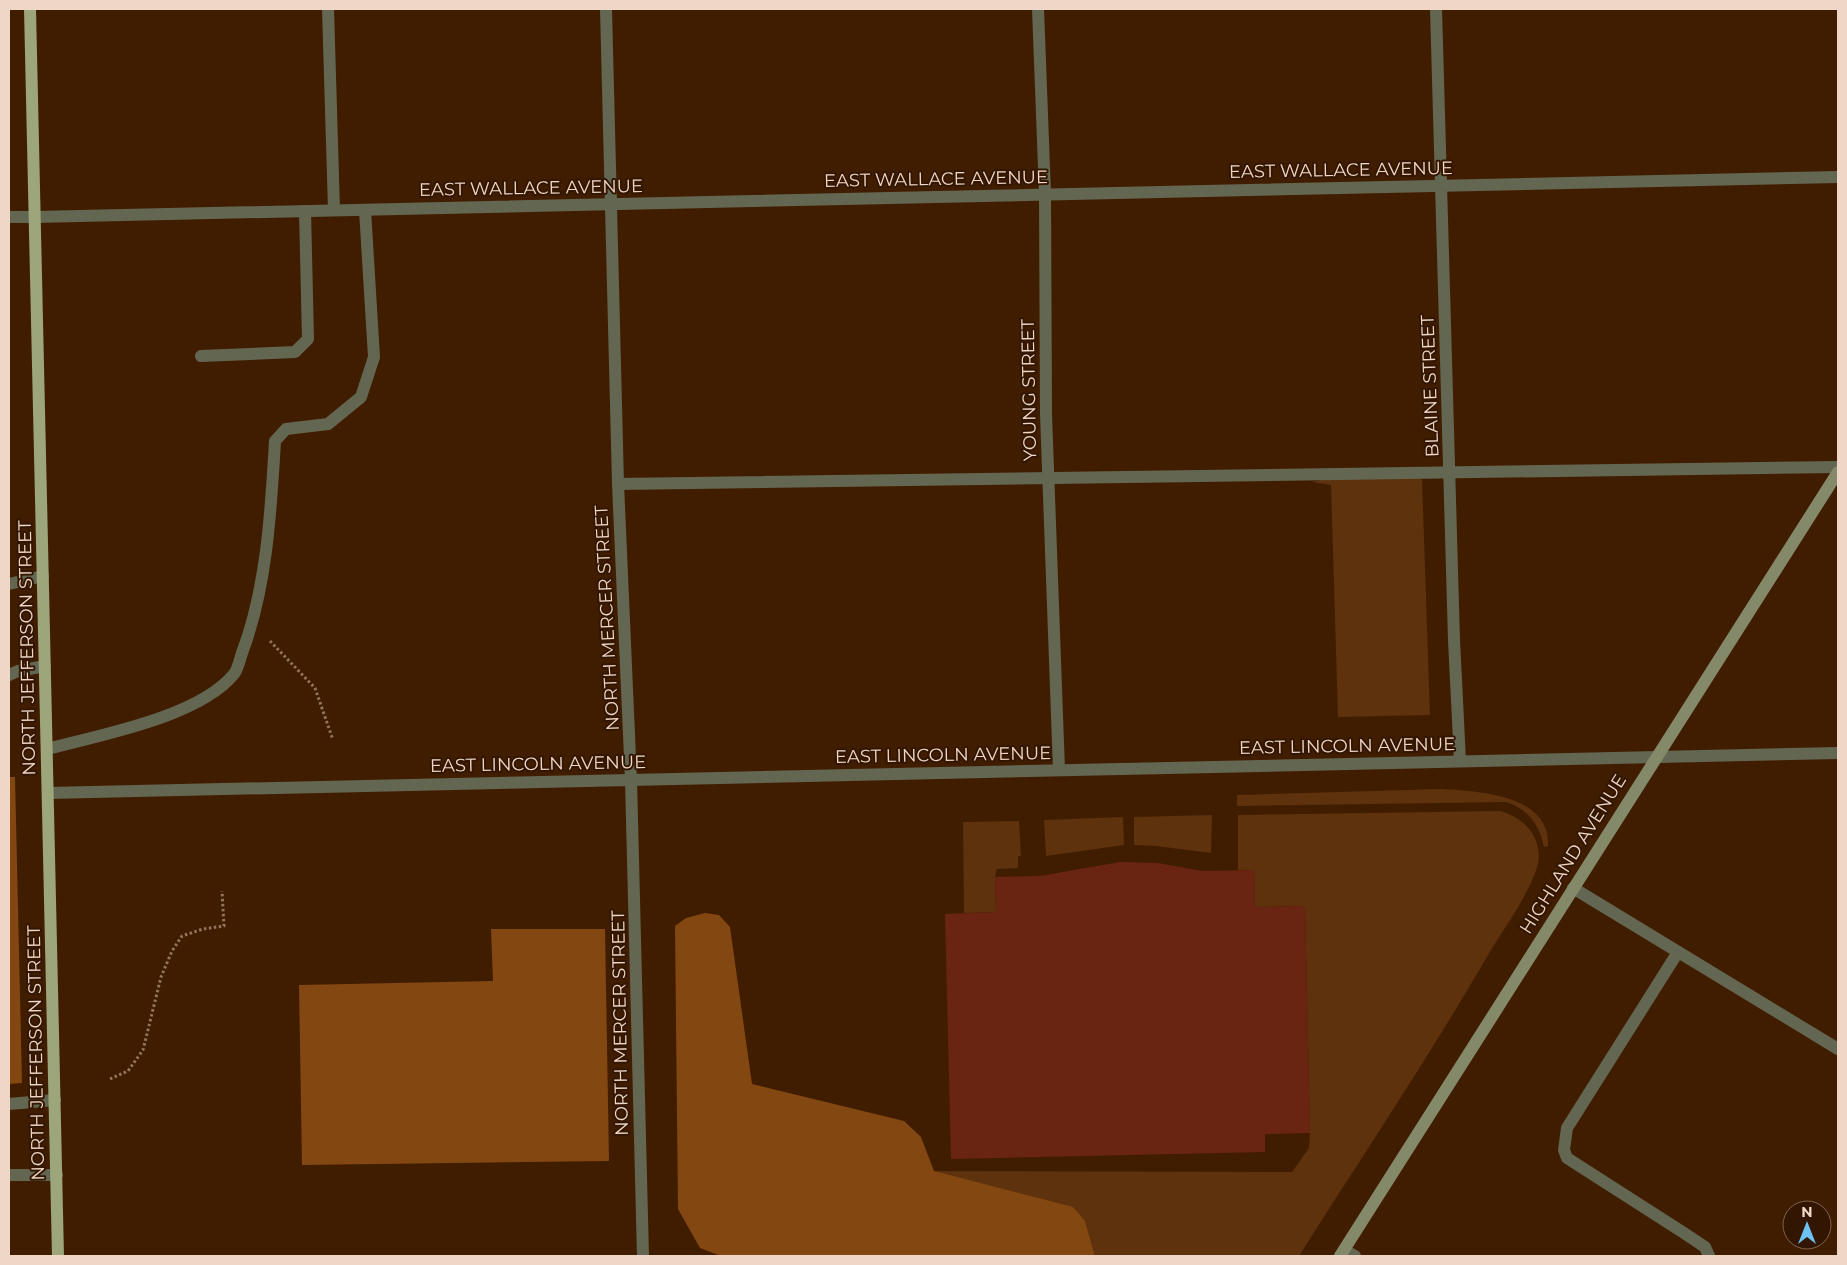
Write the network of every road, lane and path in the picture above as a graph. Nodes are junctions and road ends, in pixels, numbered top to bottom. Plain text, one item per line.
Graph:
1 (30, 9) edge
2 (328, 9) edge
3 (606, 9) edge
4 (1038, 9) edge
5 (1436, 9) edge
6 (1838, 177) edge
7 (1442, 186) junction
8 (1045, 194) junction
9 (611, 204) junction
10 (305, 210) junction
11 (334, 210) junction
12 (365, 210) junction
13 (9, 217) edge
14 (35, 217) junction
15 (200, 356) dead end
16 (1838, 467) edge
17 (1450, 472) junction
18 (1838, 472) edge
19 (1048, 477) junction
20 (618, 484) junction
21 (43, 576) junction
22 (9, 584) edge
23 (252, 619) junction
24 (45, 666) junction
25 (9, 675) edge
26 (333, 740) dead end
27 (47, 749) junction
28 (1838, 753) edge
29 (1656, 757) junction
30 (1460, 761) junction
31 (1059, 770) junction
32 (631, 780) junction
33 (48, 793) junction
34 (1573, 888) junction
35 (222, 891) dead end
36 (1678, 952) junction
37 (1838, 1049) edge
38 (110, 1079) dead end
39 (55, 1100) junction
40 (9, 1104) edge
41 (9, 1175) edge
42 (57, 1175) junction
43 (1346, 1254) edge
44 (58, 1256) edge
45 (643, 1256) edge
46 (1709, 1256) edge

1 - 14 main road, NORTH JEFFERSON STREET
2 - 11 street
3 - 9 street, NORTH MERCER STREET
4 - 8 street, YOUNG STREET
5 - 7 street, BLAINE STREET
6 - 7 street, EAST WALLACE AVENUE
7 - 8 street, EAST WALLACE AVENUE
7 - 17 street, BLAINE STREET
8 - 9 street, EAST WALLACE AVENUE
8 - 19 street, YOUNG STREET
9 - 12 street, EAST WALLACE AVENUE
9 - 20 street, NORTH MERCER STREET
10 - 11 street, EAST WALLACE AVENUE
10 - 14 street, EAST WALLACE AVENUE
10 - 15 street
11 - 12 street, EAST WALLACE AVENUE
12 - 23 street
13 - 14 street, EAST WALLACE AVENUE
14 - 21 main road, NORTH JEFFERSON STREET
16 - 17 street
17 - 19 street
17 - 30 street, BLAINE STREET
18 - 29 main road, HIGHLAND AVENUE
19 - 20 street
19 - 31 street, YOUNG STREET
20 - 32 street, NORTH MERCER STREET
21 - 22 street
21 - 24 main road, NORTH JEFFERSON STREET
23 - 26 path
23 - 27 street
24 - 25 street
24 - 27 main road, NORTH JEFFERSON STREET
27 - 33 main road, NORTH JEFFERSON STREET
28 - 29 street, EAST LINCOLN AVENUE
29 - 30 street, EAST LINCOLN AVENUE
29 - 34 main road, HIGHLAND AVENUE
30 - 31 street, EAST LINCOLN AVENUE
31 - 32 street, EAST LINCOLN AVENUE
32 - 33 street, EAST LINCOLN AVENUE
32 - 45 street, NORTH MERCER STREET
33 - 39 main road, NORTH JEFFERSON STREET
34 - 36 street
34 - 43 main road, HIGHLAND AVENUE
35 - 38 path
36 - 37 street
36 - 46 street
39 - 40 street
39 - 42 main road, NORTH JEFFERSON STREET
41 - 42 street
42 - 44 main road, NORTH JEFFERSON STREET

